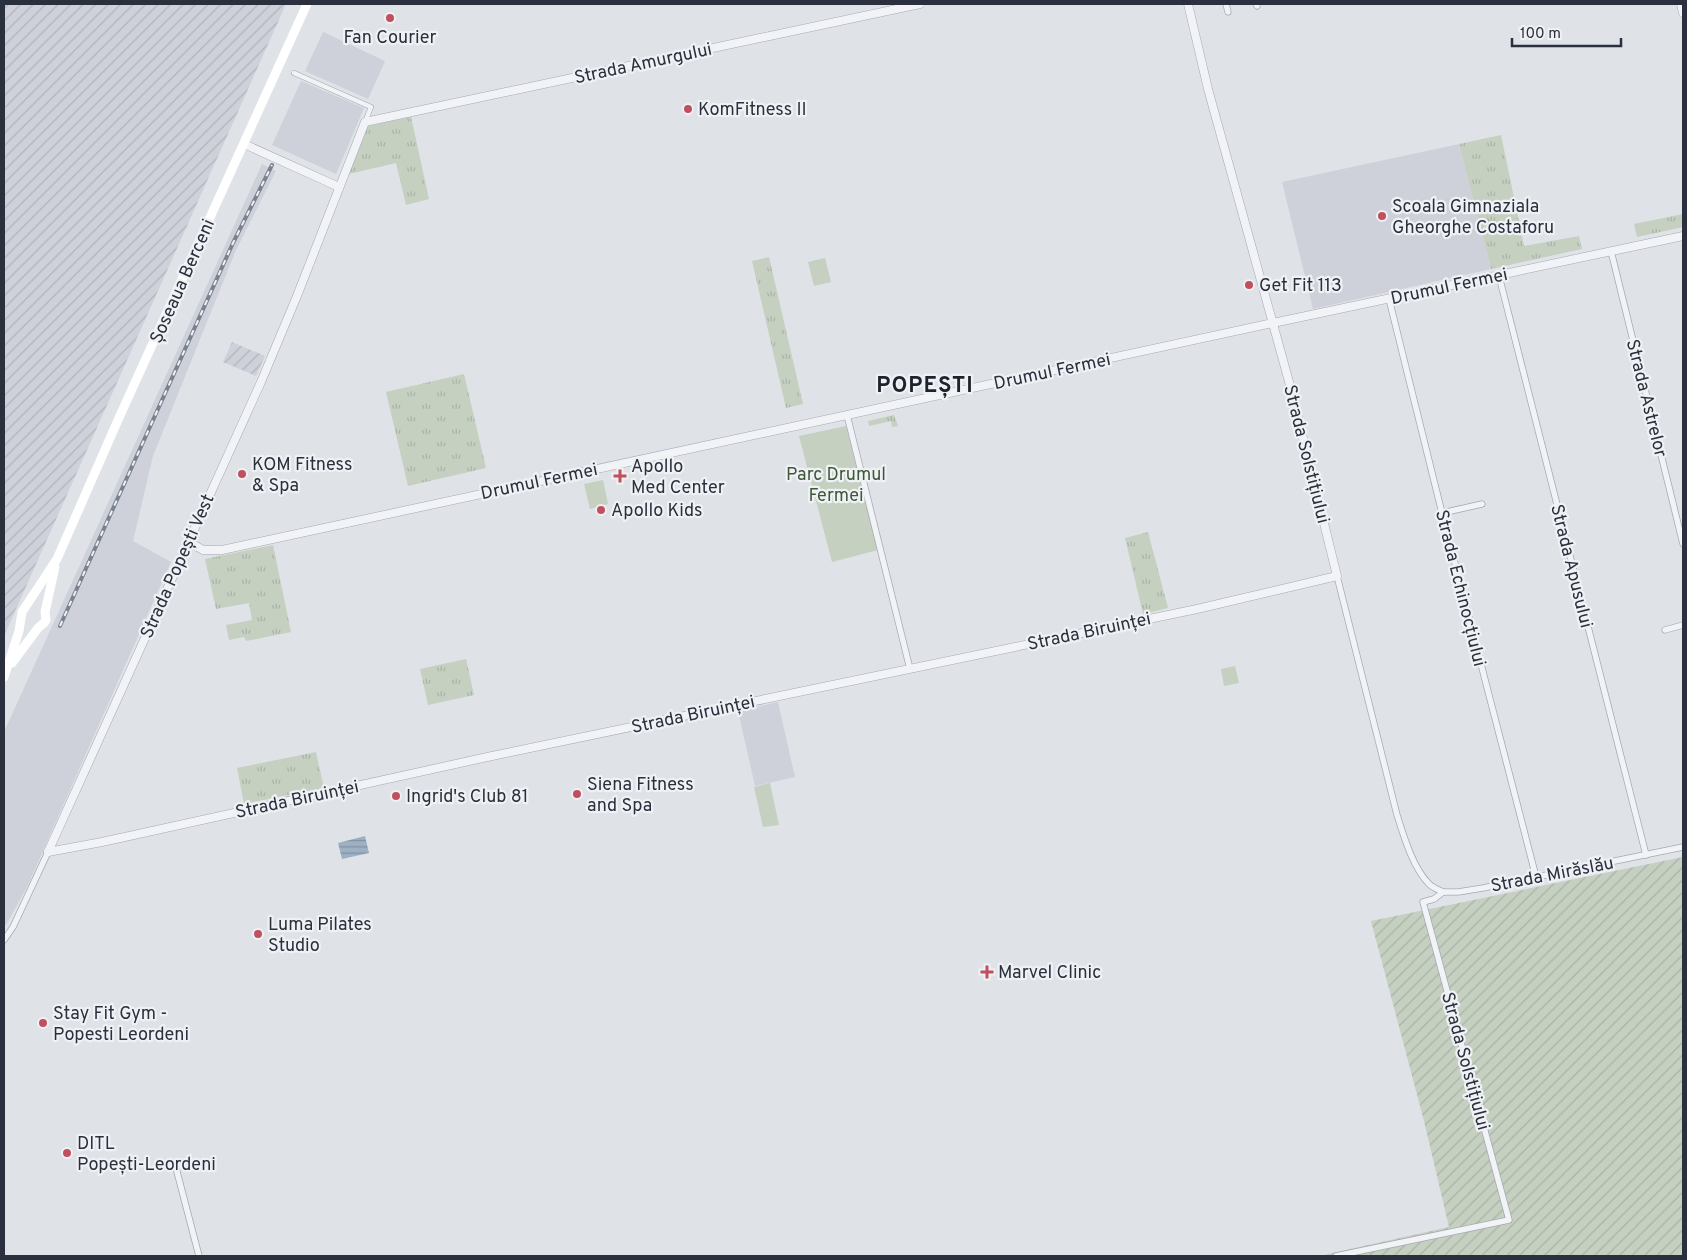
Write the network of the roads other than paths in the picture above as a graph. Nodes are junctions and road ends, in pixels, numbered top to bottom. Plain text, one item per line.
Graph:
1 (307, 4) edge
2 (920, 4) edge
3 (1188, 4) edge
4 (1226, 4) edge
5 (1682, 4) edge
6 (1228, 12) dead end
7 (1683, 13) edge
8 (294, 73) dead end
9 (366, 122) junction
10 (244, 144) junction
11 (339, 187) junction
12 (1683, 236) edge
13 (1611, 251) junction
14 (1498, 276) junction
15 (1389, 299) junction
16 (1273, 323) junction
17 (847, 415) junction
18 (1482, 504) dead end
19 (1442, 513) junction
20 (188, 542) junction
21 (1683, 544) edge
22 (57, 559) junction
23 (1337, 576) junction
24 (28, 606) junction
25 (45, 612) junction
26 (22, 620) junction
27 (1683, 625) edge
28 (38, 628) junction
29 (1665, 630) dead end
30 (8, 668) junction
31 (910, 669) junction
32 (4, 678) edge
33 (1683, 847) edge
34 (48, 852) junction
35 (1646, 856) junction
36 (1536, 877) junction
37 (1443, 892) junction
38 (1423, 902) joint
39 (4, 940) edge
40 (176, 1168) dead end
41 (199, 1256) edge
42 (1336, 1256) edge

1 - 10 main road, Șoseaua Berceni
2 - 9 street, Strada Amurgului
3 - 16 street, Strada Solstițiului
4 - 6 street
5 - 7 street
8 - 9 street
9 - 11 street, Strada Popești Vest
10 - 11 street
10 - 22 main road, Șoseaua Berceni
11 - 20 street, Strada Popești Vest
12 - 13 street, Drumul Fermei
13 - 14 street, Drumul Fermei
13 - 21 street, Strada Astrelor
14 - 15 street, Drumul Fermei
14 - 35 street, Strada Apusului
15 - 16 street, Drumul Fermei
15 - 19 street, Strada Echinocțiului
16 - 17 street, Drumul Fermei
16 - 23 street, Strada Solstițiului
17 - 20 street, Drumul Fermei
17 - 31 street
18 - 19 street
19 - 36 street, Strada Echinocțiului
20 - 34 street, Strada Popești Vest
22 - 24 main road, Șoseaua Berceni
22 - 25 main road, Șoseaua Berceni
23 - 31 street, Strada Biruinței
23 - 37 street, Strada Solstițiului
24 - 25 main road
24 - 26 main road, Șoseaua Berceni
25 - 28 main road, Șoseaua Berceni
26 - 28 main road
26 - 30 main road, Șoseaua Berceni
27 - 29 street
28 - 30 main road, Șoseaua Berceni
30 - 32 main road, Șoseaua Berceni
31 - 34 street, Strada Biruinței
33 - 35 street, Strada Mirăslău
34 - 39 street, Strada Popești Vest
35 - 36 street, Strada Mirăslău
36 - 37 street, Strada Mirăslău
37 - 38 street, Strada Mirăslău
38 - 42 street, Strada Solstițiului
40 - 41 street

